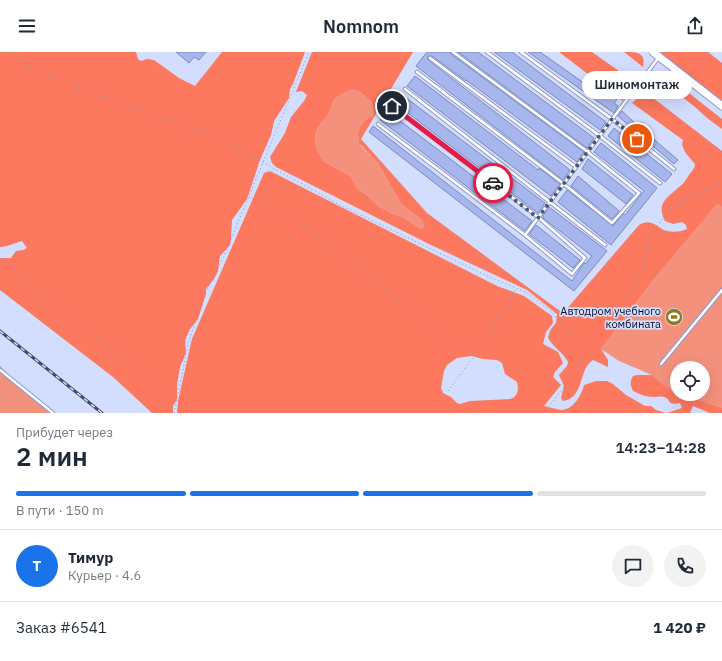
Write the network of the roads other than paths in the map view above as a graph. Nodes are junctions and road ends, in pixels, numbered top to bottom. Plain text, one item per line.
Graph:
1 (453, 52) edge
2 (486, 52) edge
3 (521, 52) edge
4 (653, 52) edge
5 (659, 57) junction
6 (430, 58) dead end
7 (417, 72) dead end
8 (405, 89) dead end
9 (392, 106) dead end
10 (722, 106) edge
11 (612, 119) junction
12 (378, 124) dead end
13 (600, 136) junction
14 (588, 152) junction
15 (576, 167) junction
16 (674, 169) dead end
17 (660, 183) dead end
18 (564, 184) junction
19 (550, 202) junction
20 (538, 218) junction
21 (525, 235) junction
22 (605, 245) dead end
23 (722, 290) edge
24 (661, 364) dead end
25 (0, 370) edge
26 (53, 413) edge

1 - 14 lane
2 - 13 lane
3 - 11 lane
4 - 5 main road
5 - 10 main road
5 - 11 lane
6 - 15 lane
7 - 18 lane
8 - 19 lane
9 - 20 lane
11 - 13 lane
11 - 16 lane
12 - 21 lane
13 - 14 lane
13 - 17 lane
14 - 15 lane
14 - 18 lane
15 - 18 lane
18 - 19 lane
19 - 20 lane
19 - 22 lane
20 - 21 lane
20 - 21 lane
23 - 24 lane
25 - 26 lane

